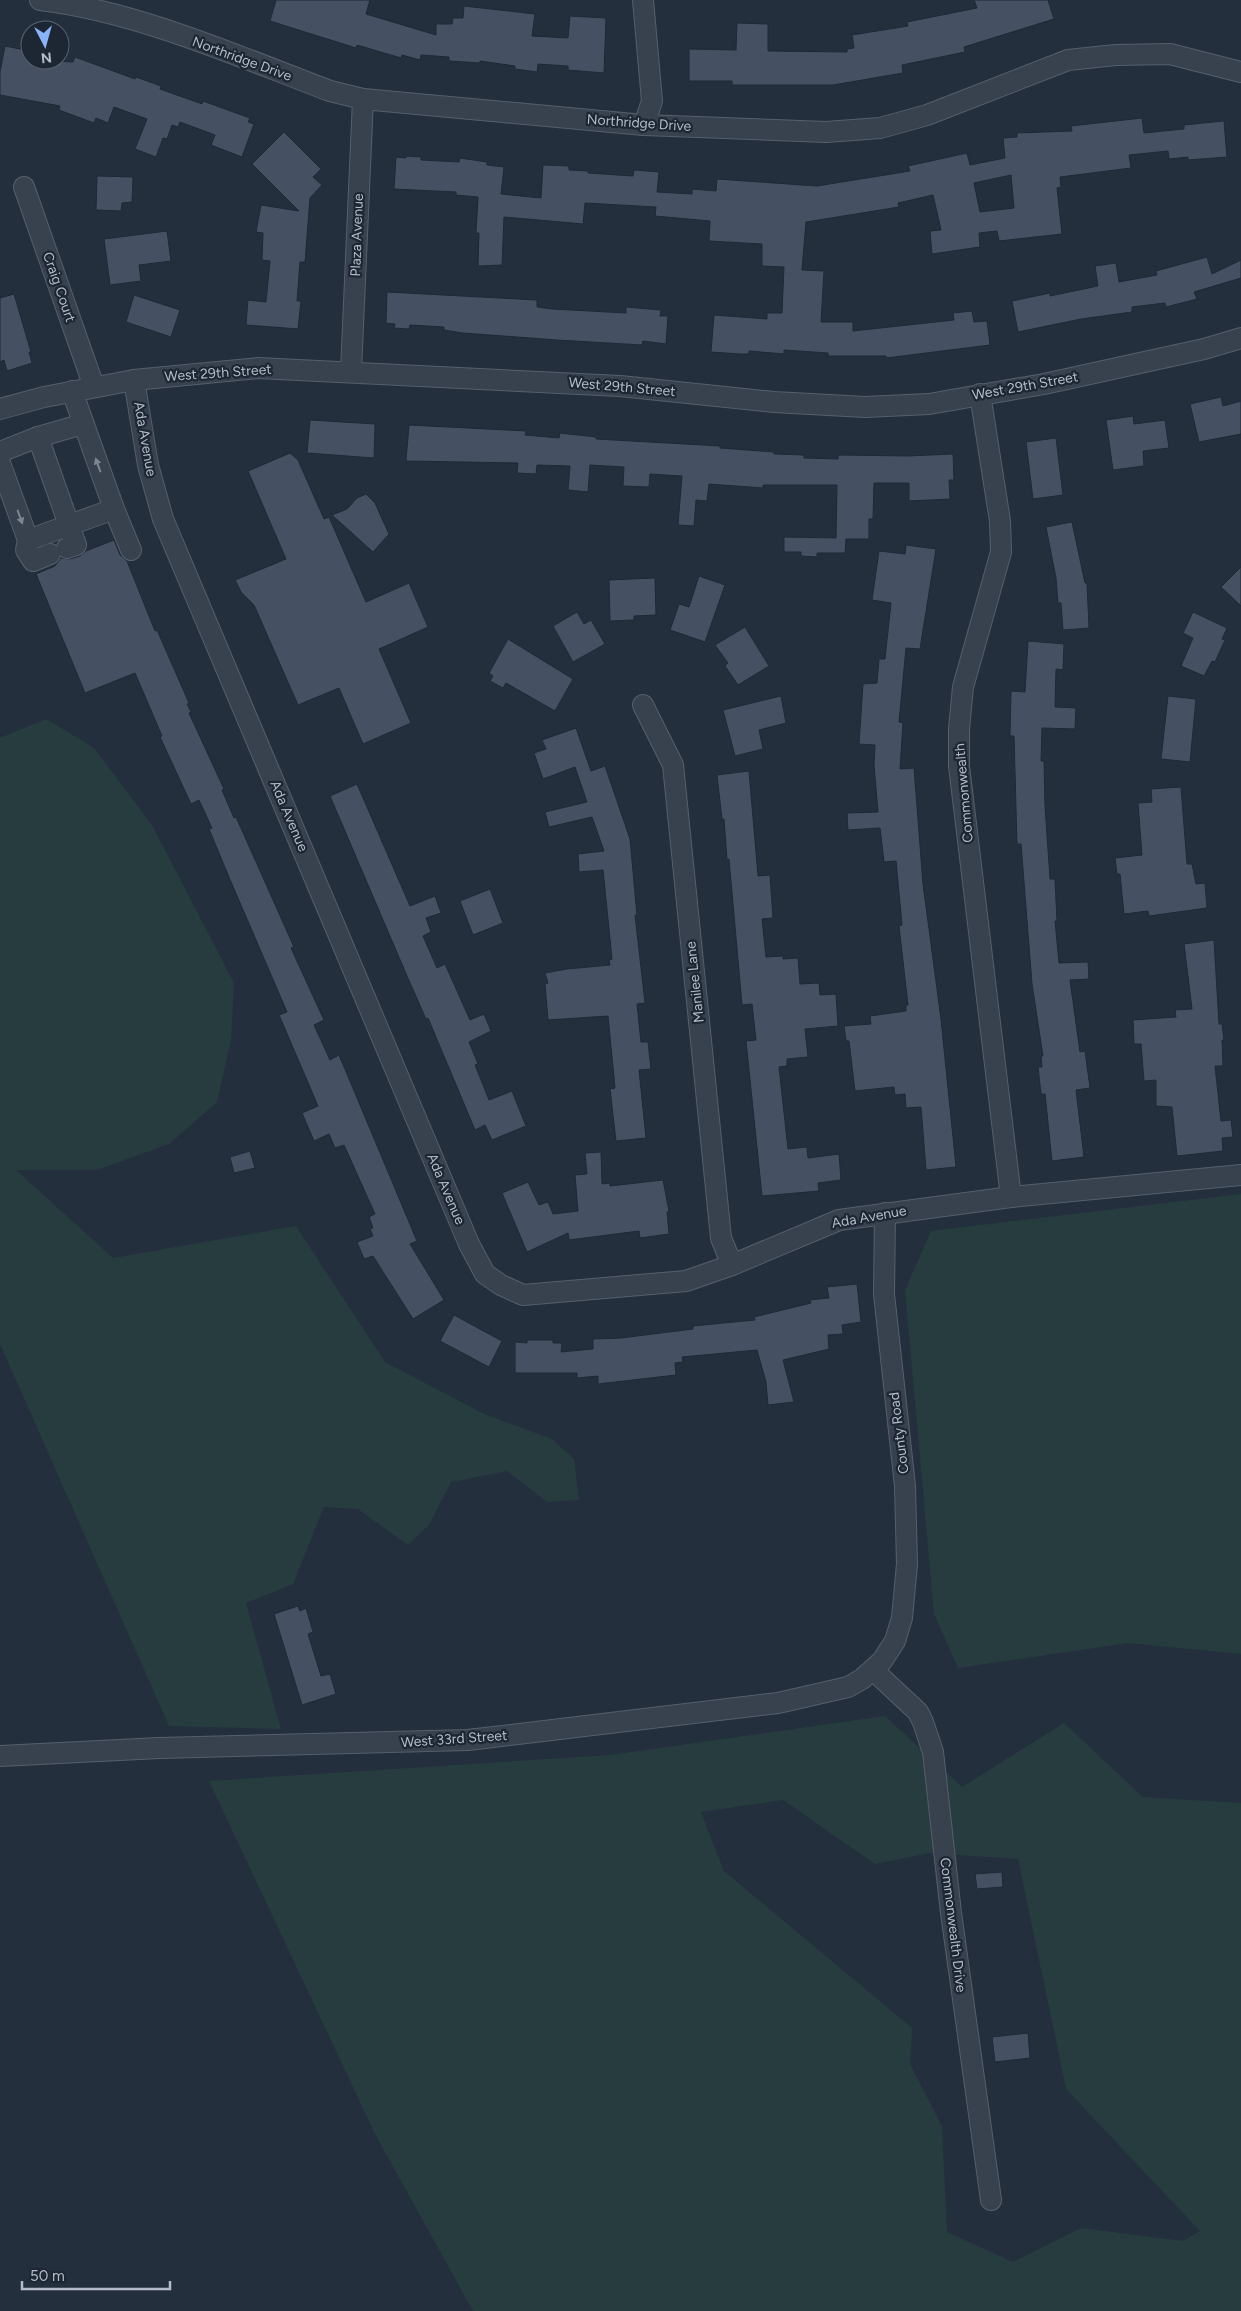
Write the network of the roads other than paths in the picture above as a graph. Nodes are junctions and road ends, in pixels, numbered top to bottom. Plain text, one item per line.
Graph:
1 (40, 0) edge
2 (644, 0) edge
3 (1241, 72) edge
4 (363, 99) junction
5 (644, 125) junction
6 (24, 187) dead end
7 (1241, 338) edge
8 (351, 371) junction
9 (134, 380) junction
10 (94, 387) junction
11 (72, 391) junction
12 (980, 394) junction
13 (0, 410) edge
14 (83, 424) junction
15 (38, 438) junction
16 (1, 465) edge
17 (114, 509) junction
18 (67, 525) junction
19 (28, 540) junction
20 (131, 550) dead end
21 (643, 705) dead end
22 (1241, 1175) edge
23 (1011, 1197) junction
24 (885, 1213) junction
25 (732, 1265) junction
26 (889, 1650) joint
27 (874, 1670) junction
28 (0, 1756) edge
29 (991, 2200) dead end

1 - 4 street, Northridge Drive
2 - 5 street
3 - 5 street, Northridge Drive
4 - 5 street, Northridge Drive
4 - 8 street, Plaza Avenue
6 - 10 street, Craig Court
7 - 12 street, West 29th Street
8 - 9 street, West 29th Street
8 - 12 street, West 29th Street
9 - 10 street, West 29th Street
9 - 25 street, Ada Avenue
10 - 11 street, West 29th Street
11 - 13 street, West 29th Street
11 - 14 street
12 - 23 street, Commonwealth
14 - 15 street
17 -> 14 street
15 - 16 street
15 - 18 street
16 -> 19 street
17 - 18 street
17 - 20 street
18 - 19 street
18 - 19 street
21 - 25 street, Manilee Lane
22 - 23 street, Ada Avenue
23 - 24 street, Ada Avenue
24 - 25 street, Ada Avenue
24 - 26 street, County Road
26 - 27 street, West 33rd Street
27 - 28 street, West 33rd Street
27 - 29 street, Commonwealth Drive

